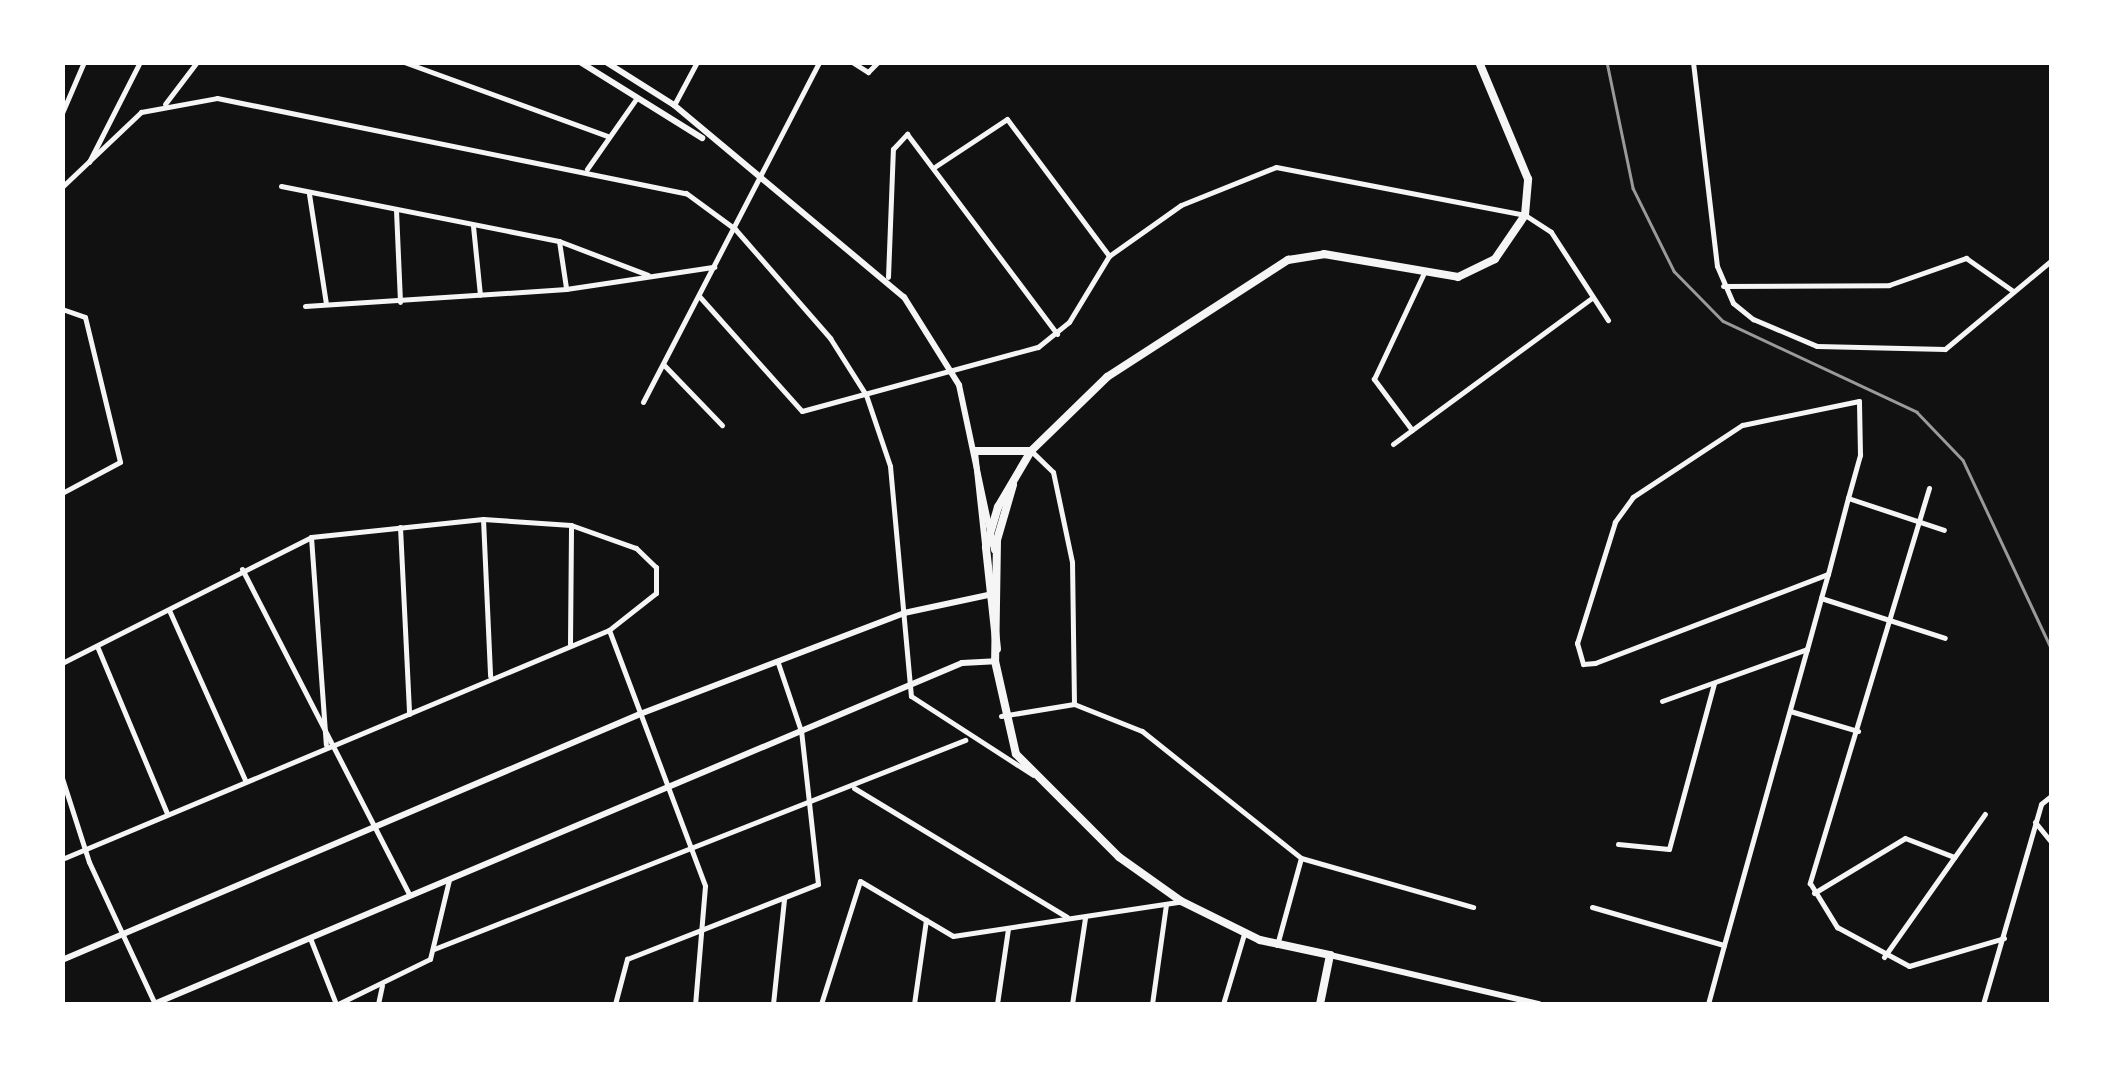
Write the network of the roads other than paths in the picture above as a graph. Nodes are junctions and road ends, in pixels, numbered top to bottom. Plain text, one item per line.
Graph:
1 (84, 62) edge
2 (140, 62) edge
3 (197, 62) edge
4 (404, 62) edge
5 (580, 62) edge
6 (606, 62) edge
7 (696, 62) edge
8 (819, 62) edge
9 (852, 62) edge
10 (1480, 62) edge
11 (1693, 62) edge
12 (877, 66) edge
13 (636, 99) junction
14 (165, 104) junction
15 (674, 106) junction
16 (62, 113) edge
17 (607, 136) junction
18 (709, 141) junction
19 (88, 164) junction
20 (936, 166) junction
21 (587, 168) junction
22 (758, 177) junction
23 (281, 186) dead end
24 (62, 187) edge
25 (309, 194) junction
26 (396, 210) junction
27 (1524, 215) junction
28 (473, 226) junction
29 (735, 228) junction
30 (560, 241) junction
31 (1109, 256) junction
32 (2052, 260) edge
33 (714, 266) junction
34 (651, 276) junction
35 (1424, 276) junction
36 (888, 277) junction
37 (1723, 286) junction
38 (566, 289) junction
39 (2013, 291) junction
40 (480, 296) junction
41 (699, 296) junction
42 (1592, 298) junction
43 (400, 302) junction
44 (326, 305) junction
45 (305, 306) dead end
46 (62, 308) edge
47 (1608, 320) dead end
48 (1057, 334) junction
49 (663, 364) junction
50 (955, 376) junction
51 (866, 395) junction
52 (643, 402) dead end
53 (722, 425) dead end
54 (1412, 430) junction
55 (1393, 444) dead end
56 (976, 451) junction
57 (1031, 451) junction
58 (1020, 467) junction
59 (1929, 488) dead end
60 (62, 493) edge
61 (1848, 498) junction
62 (484, 519) junction
63 (1919, 522) junction
64 (571, 525) junction
65 (991, 526) junction
66 (400, 527) junction
67 (1944, 530) dead end
68 (311, 537) junction
69 (986, 546) junction
70 (242, 570) junction
71 (1828, 574) junction
72 (998, 580) junction
73 (988, 596) junction
74 (1821, 598) junction
75 (1002, 604) junction
76 (169, 610) junction
77 (904, 613) junction
78 (1890, 622) junction
79 (609, 630) junction
80 (1945, 638) dead end
81 (570, 644) junction
82 (97, 646) junction
83 (997, 649) junction
84 (1806, 650) junction
85 (996, 660) junction
86 (62, 663) edge
87 (778, 663) junction
88 (490, 677) junction
89 (1714, 682) junction
90 (908, 690) junction
91 (1662, 701) dead end
92 (1074, 704) junction
93 (1790, 711) junction
94 (408, 714) junction
95 (640, 714) junction
96 (1001, 716) junction
97 (802, 731) junction
98 (1858, 731) junction
99 (966, 740) junction
100 (326, 746) junction
101 (1033, 775) junction
102 (62, 778) edge
103 (245, 780) junction
104 (666, 784) junction
105 (854, 788) junction
106 (2052, 794) edge
107 (814, 803) junction
108 (167, 813) junction
109 (1986, 814) dead end
110 (2035, 822) junction
111 (377, 827) junction
112 (2052, 843) edge
113 (1618, 844) dead end
114 (88, 848) junction
115 (691, 852) junction
116 (1954, 857) junction
117 (1301, 858) junction
118 (62, 859) edge
119 (450, 877) junction
120 (1814, 893) junction
121 (408, 894) junction
122 (784, 900) junction
123 (1181, 901) junction
124 (1166, 904) junction
125 (1474, 907) dead end
126 (1592, 907) dead end
127 (1085, 918) junction
128 (1070, 919) junction
129 (926, 920) junction
130 (1008, 929) junction
131 (706, 931) junction
132 (122, 934) junction
133 (1244, 934) junction
134 (310, 938) junction
135 (2004, 938) junction
136 (1277, 945) junction
137 (1724, 945) junction
138 (434, 949) junction
139 (1330, 954) junction
140 (1884, 957) junction
141 (62, 960) edge
142 (382, 985) junction
143 (155, 1004) edge
144 (337, 1004) edge
145 (378, 1004) edge
146 (615, 1004) edge
147 (695, 1004) edge
148 (774, 1004) edge
149 (821, 1004) edge
150 (914, 1004) edge
151 (997, 1004) edge
152 (1072, 1004) edge
153 (1152, 1004) edge
154 (1223, 1004) edge
155 (1320, 1004) edge
156 (1539, 1004) edge
157 (1708, 1004) edge
158 (1983, 1004) edge

1 - 16 street
2 - 19 street
3 - 14 street
4 - 17 street
5 - 13 street
6 - 15 street
7 - 15 street
8 - 22 street
9 - 12 street
10 - 27 main road
11 - 37 street
13 - 17 street
13 - 18 street
14 - 19 street
14 - 21 street
15 - 18 street
17 - 21 street
18 - 22 street
19 - 24 street
20 - 31 street
20 - 36 street
20 - 48 street
21 - 29 street
22 - 29 street
22 - 36 street
23 - 25 street
25 - 26 street
25 - 44 street
26 - 28 street
26 - 43 street
27 - 31 street
27 - 35 main road
27 - 42 street
28 - 30 street
28 - 40 street
29 - 33 street
29 - 51 street
30 - 34 street
30 - 38 street
31 - 48 street
32 - 39 street
33 - 34 street
33 - 41 street
34 - 38 street
35 - 54 street
35 - 57 main road
36 - 50 street
37 - 39 street
37 - 39 street
38 - 40 street
40 - 43 street
41 - 49 street
41 - 51 street
42 - 47 street
42 - 54 street
43 - 44 street
44 - 45 street
46 - 60 street
48 - 50 street
49 - 52 street
49 - 53 street
50 - 51 street
50 - 56 street
51 - 77 street
54 - 55 street
56 - 57 main road
56 - 65 street
56 - 69 street
57 - 58 main road
57 - 92 street
58 - 65 main road
58 - 72 main road
59 - 63 street
61 - 63 street
61 - 71 street
61 - 71 street
62 - 64 street
62 - 66 street
62 - 88 street
63 - 67 street
63 - 78 street
64 - 79 street
64 - 81 street
65 - 69 main road
65 - 72 street
66 - 68 street
66 - 94 street
68 - 70 street
68 - 100 street
69 - 73 main road
70 - 76 street
70 - 100 street
71 - 74 street
72 - 75 main road
73 - 75 main road
73 - 77 street
73 - 83 main road
74 - 78 street
74 - 84 street
75 - 83 main road
76 - 82 street
76 - 103 street
77 - 87 street
77 - 90 street
78 - 80 street
78 - 98 street
79 - 81 street
79 - 95 street
81 - 88 street
82 - 86 street
82 - 108 street
83 - 85 main road
84 - 89 street
84 - 93 street
85 - 90 street
85 - 96 main road
87 - 95 street
87 - 97 street
88 - 94 street
89 - 91 street
89 - 113 street
90 - 97 street
90 - 99 street
92 - 96 street
92 - 117 street
93 - 98 street
93 - 137 street
94 - 100 street
95 - 104 street
95 - 111 street
96 - 101 main road
97 - 104 street
97 - 107 street
98 - 120 street
99 - 101 street
99 - 105 street
100 - 103 street
100 - 111 street
101 - 123 main road
102 - 114 street
103 - 108 street
104 - 115 street
104 - 119 street
105 - 107 street
105 - 128 street
106 - 110 street
107 - 115 street
107 - 122 street
108 - 114 street
109 - 116 street
110 - 112 street
110 - 135 street
111 - 121 street
111 - 132 street
114 - 118 street
114 - 132 street
115 - 131 street
115 - 138 street
116 - 120 street
116 - 140 street
117 - 125 street
117 - 136 street
119 - 121 street
119 - 138 street
120 - 140 street
121 - 134 street
122 - 131 street
122 - 148 street
123 - 124 street
123 - 133 main road
124 - 127 street
124 - 153 street
126 - 137 street
127 - 128 street
127 - 152 street
128 - 130 street
129 - 130 street
129 - 149 street
129 - 150 street
130 - 151 street
131 - 146 street
131 - 147 street
132 - 141 street
132 - 143 street
133 - 136 main road
133 - 154 street
134 - 143 street
134 - 144 street
135 - 140 street
135 - 158 street
136 - 139 main road
137 - 157 street
138 - 142 street
139 - 155 main road
139 - 156 street
142 - 144 street
142 - 145 street

